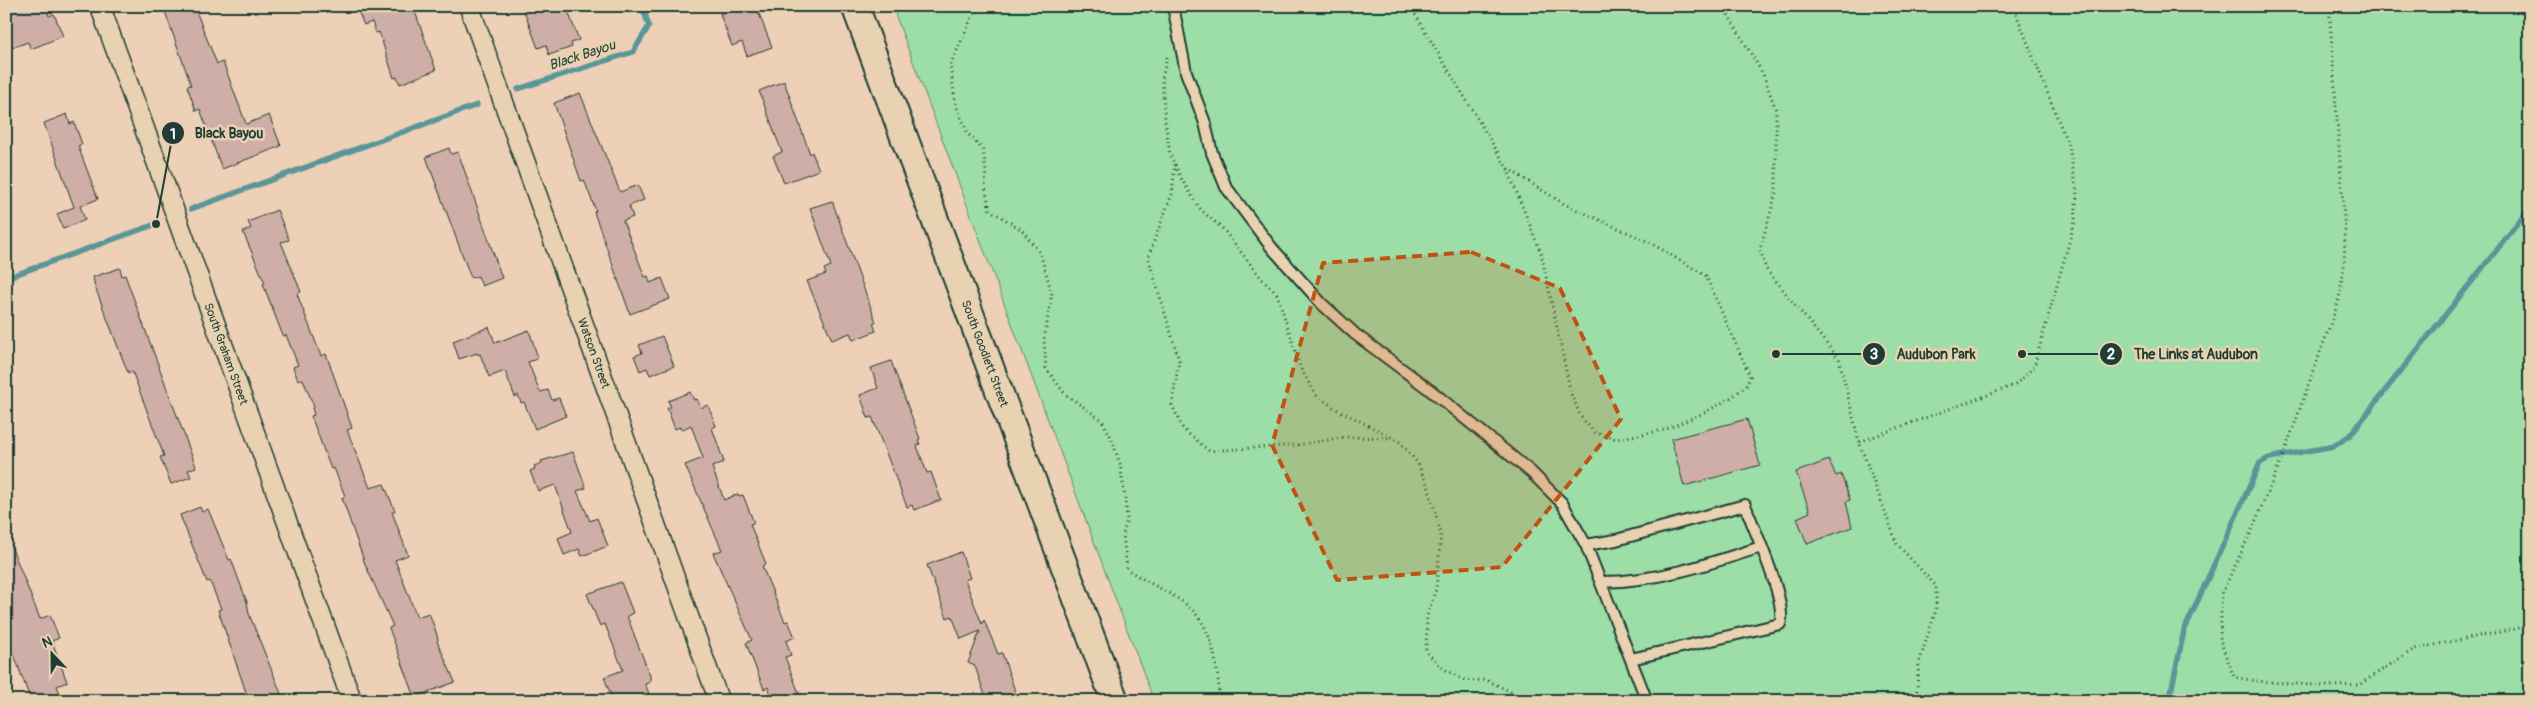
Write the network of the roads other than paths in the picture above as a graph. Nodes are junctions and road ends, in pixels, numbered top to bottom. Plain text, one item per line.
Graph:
1 (100, 6) edge
2 (469, 6) edge
3 (855, 6) edge
4 (1173, 6) edge
5 (1586, 545) junction
6 (1761, 547) junction
7 (1601, 582) junction
8 (1631, 658) junction
9 (352, 701) edge
10 (719, 701) edge
11 (1115, 701) edge
12 (1647, 701) edge

1 - 9 street, South Graham Street
2 - 10 street, Watson Street
3 - 11 main road, South Goodlett Street
4 - 5 lane
5 - 6 lane
5 - 7 lane
6 - 7 lane
6 - 8 lane
7 - 8 lane
8 - 12 lane

